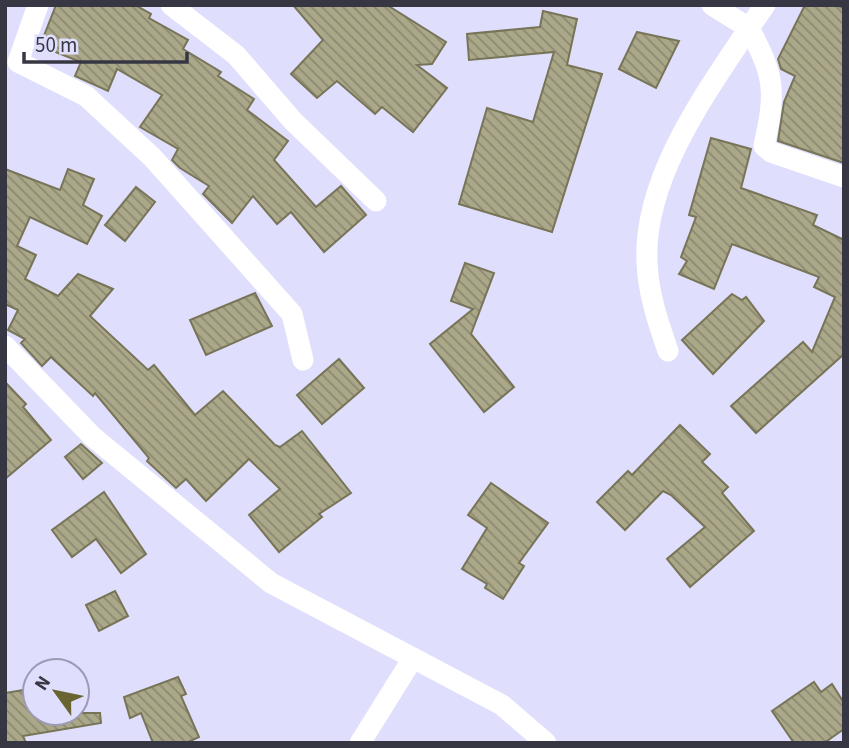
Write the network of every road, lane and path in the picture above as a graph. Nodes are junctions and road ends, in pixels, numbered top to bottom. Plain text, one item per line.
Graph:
1 (38, 5) edge
2 (171, 5) edge
3 (712, 5) edge
4 (765, 5) edge
5 (748, 29) junction
6 (844, 177) edge
7 (376, 201) dead end
8 (5, 346) edge
9 (668, 351) dead end
10 (303, 360) dead end
11 (413, 658) junction
12 (360, 743) edge
13 (546, 743) edge

1 - 10 street
2 - 7 street
3 - 5 street
4 - 5 street
5 - 6 street
5 - 9 street
8 - 11 street
11 - 12 street
11 - 13 street

